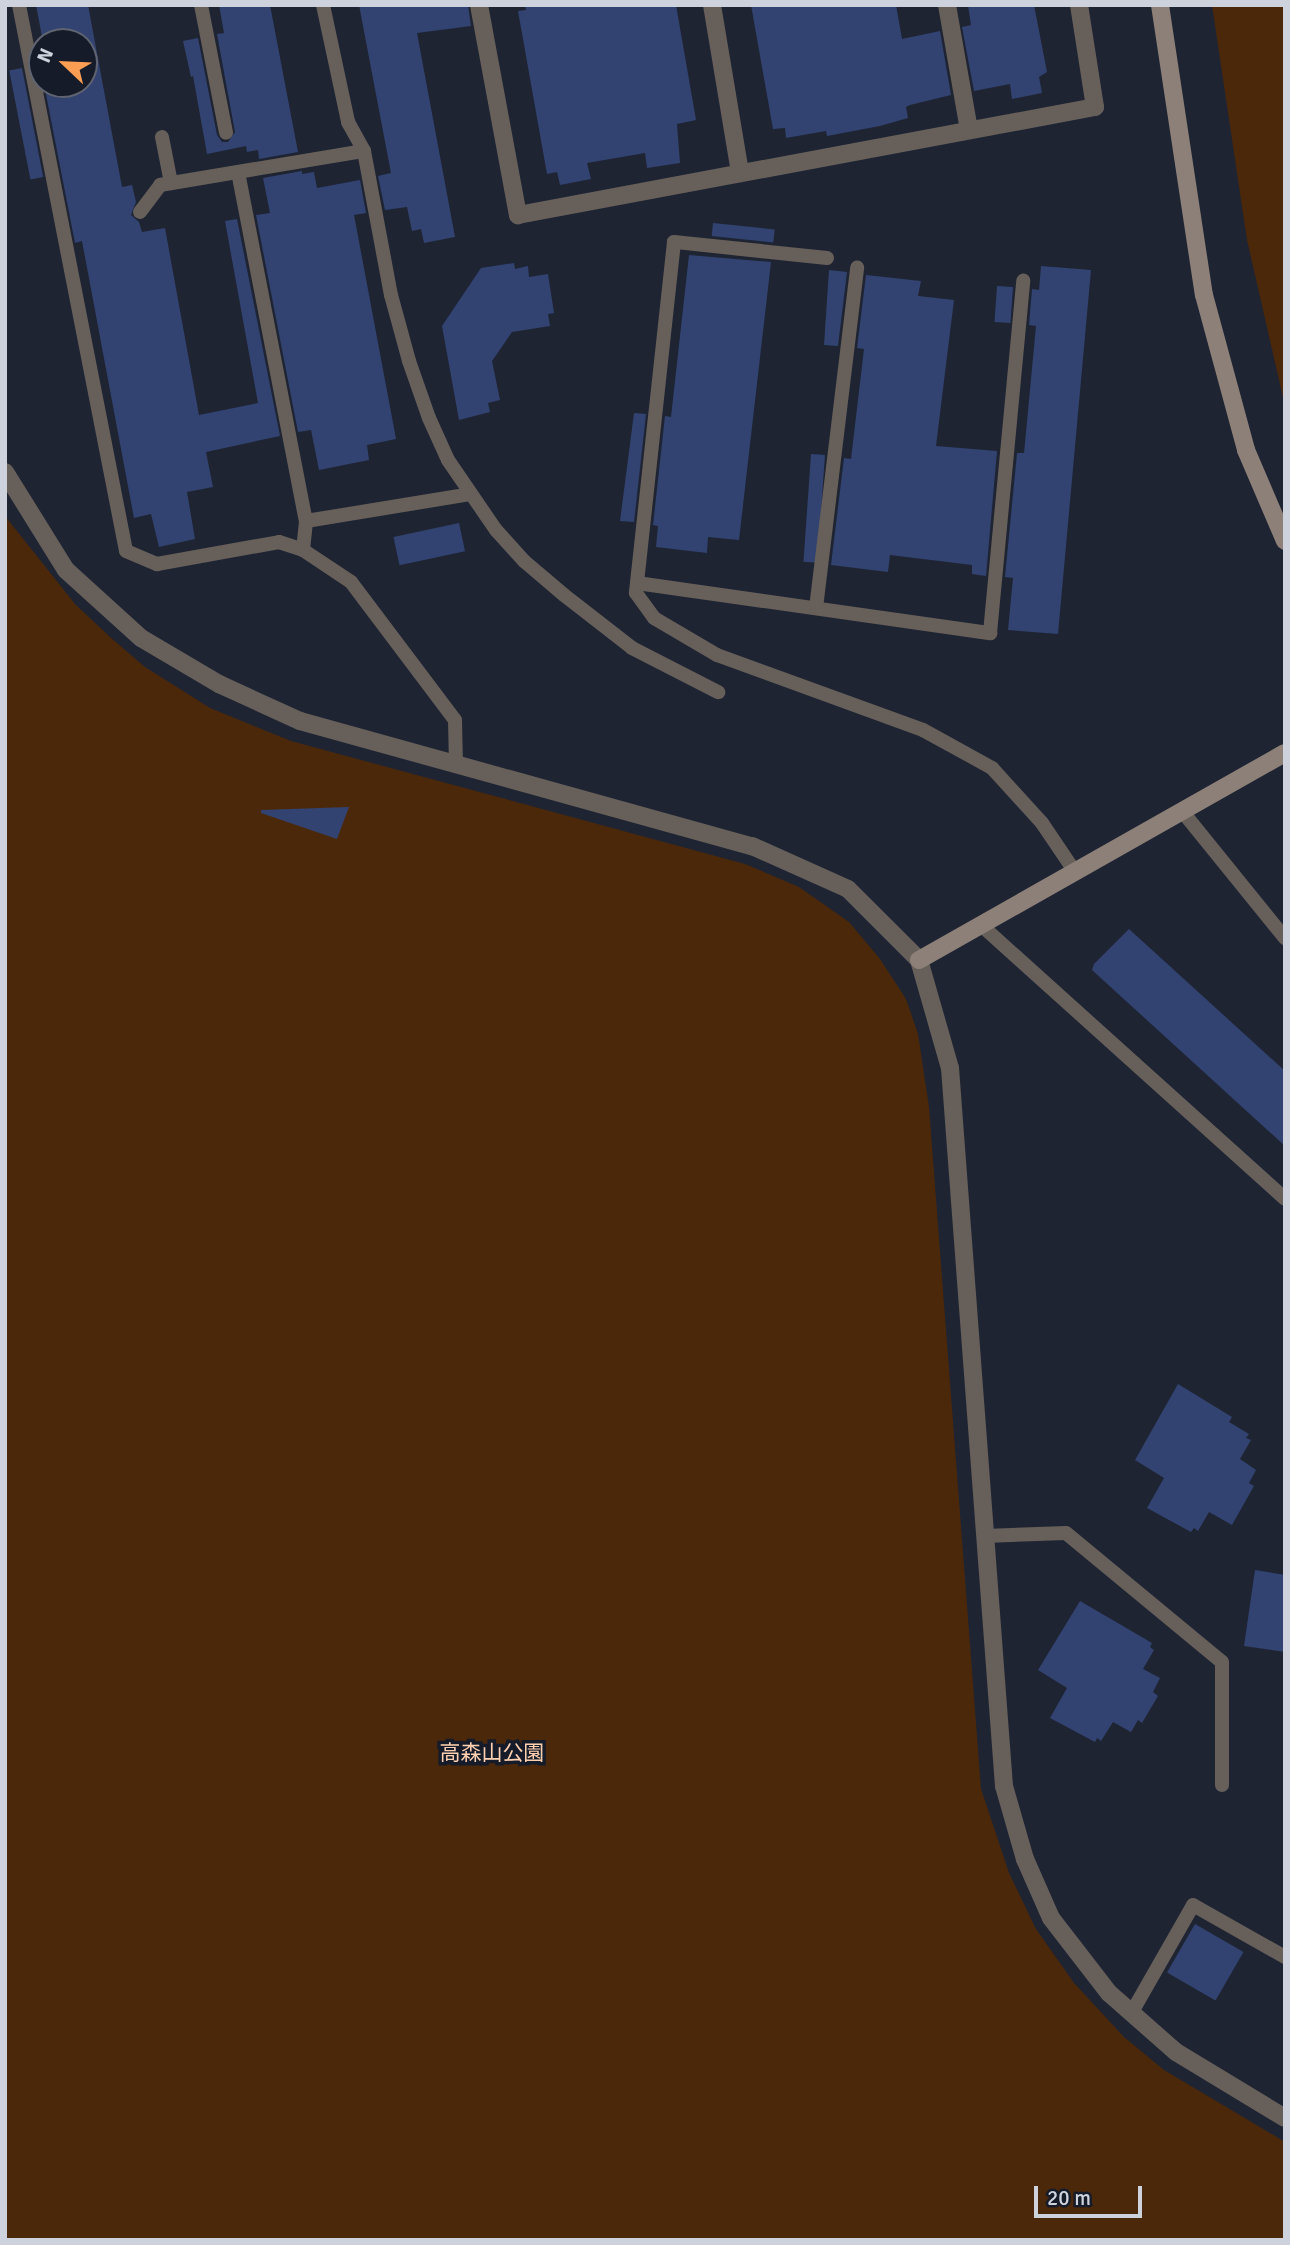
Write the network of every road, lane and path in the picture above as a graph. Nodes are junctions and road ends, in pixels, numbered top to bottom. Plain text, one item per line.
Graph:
1 (19, 5) edge
2 (201, 5) edge
3 (324, 5) edge
4 (479, 5) edge
5 (712, 5) edge
6 (947, 5) edge
7 (1079, 5) edge
8 (1160, 5) edge
9 (969, 130) junction
10 (226, 133) dead end
11 (162, 137) dead end
12 (365, 150) junction
13 (238, 172) junction
14 (740, 172) junction
15 (172, 183) junction
16 (140, 212) dead end
17 (827, 258) dead end
18 (856, 267) dead end
19 (1023, 281) dead end
20 (5, 472) edge
21 (470, 494) junction
22 (306, 521) junction
23 (1285, 541) edge
24 (303, 550) junction
25 (637, 583) junction
26 (816, 608) junction
27 (718, 692) dead end
28 (1285, 753) edge
29 (456, 764) junction
30 (1182, 811) junction
31 (1075, 872) junction
32 (981, 925) junction
33 (1285, 938) edge
34 (919, 960) junction
35 (1285, 1199) edge
36 (985, 1536) junction
37 (1222, 1785) dead end
38 (1285, 1957) edge
39 (1132, 2012) junction
40 (1285, 2118) edge

1 - 24 lane
2 - 10 lane
3 - 12 lane
4 - 14 street
5 - 14 street
6 - 9 street
7 - 9 street
8 - 23 street
9 - 14 street
11 - 15 lane
12 - 13 lane
12 - 21 lane
13 - 15 lane
13 - 22 lane
15 - 16 lane
17 - 25 lane
18 - 26 lane
19 - 26 lane
20 - 29 street
21 - 22 lane
21 - 27 lane
22 - 24 lane
24 - 29 lane
25 - 26 lane
25 - 31 lane
28 - 30 street
29 - 34 street
30 - 31 street
30 - 33 lane
31 - 32 street
32 - 34 street
32 - 35 lane
34 - 36 street
36 - 37 lane
36 - 39 street
38 - 39 lane
39 - 40 street

